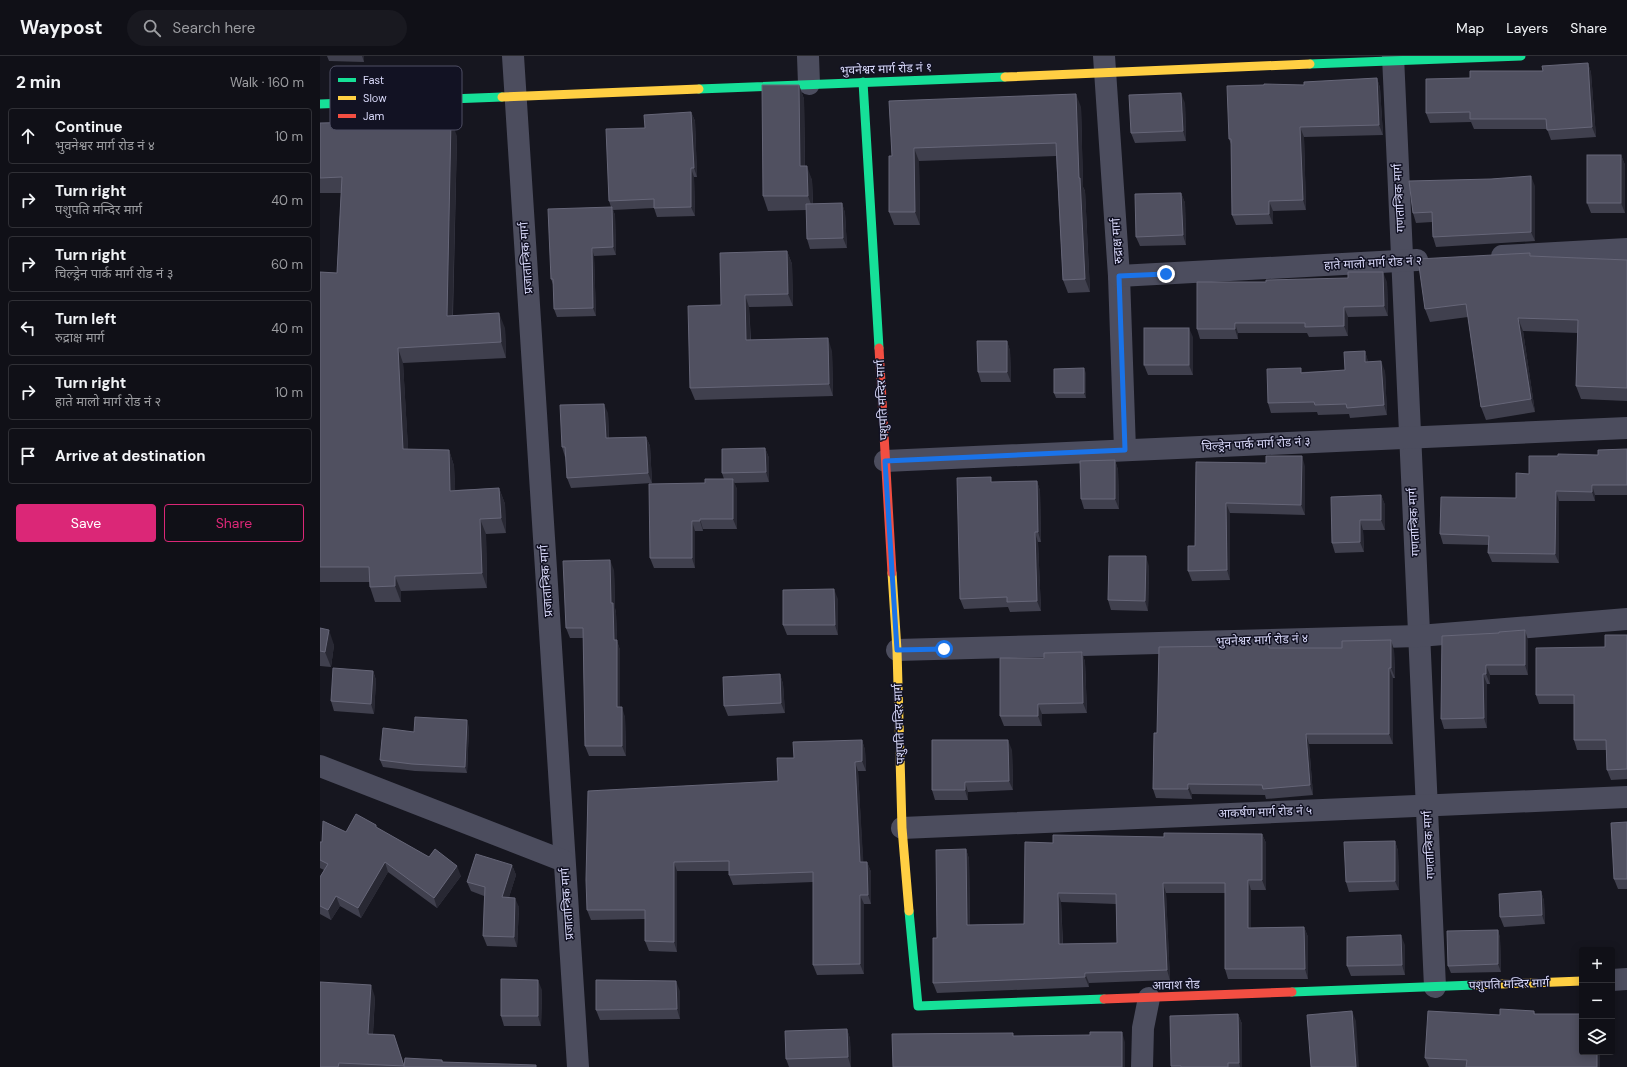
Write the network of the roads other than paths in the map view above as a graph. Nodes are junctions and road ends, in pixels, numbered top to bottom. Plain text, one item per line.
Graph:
1 (514, 56) edge
2 (808, 56) edge
3 (1521, 56) edge
4 (1393, 58) edge
5 (1105, 64) edge
6 (862, 82) junction
7 (809, 84) junction
8 (516, 95) junction
9 (462, 97) edge
10 (320, 104) edge
11 (330, 104) edge
12 (1627, 249) edge
13 (1480, 257) edge
14 (1433, 259) edge
15 (1402, 261) junction
16 (1119, 276) junction
17 (1627, 428) edge
18 (1410, 438) junction
19 (1125, 450) junction
20 (885, 461) junction
21 (1627, 619) edge
22 (1419, 636) junction
23 (897, 650) junction
24 (320, 766) edge
25 (1627, 797) edge
26 (1427, 805) junction
27 (902, 828) junction
28 (564, 861) junction
29 (1627, 979) edge
30 (1615, 980) edge
31 (1579, 981) edge
32 (1435, 987) junction
33 (1149, 998) junction
34 (918, 1006) joint
35 (578, 1067) edge
36 (1142, 1067) edge

1 - 8 street, प्रजातान्त्रिक मार्ग
2 - 7 street
3 - 4 street, भुवनेश्वर मार्ग रोड नं १
4 - 5 street, भुवनेश्वर मार्ग रोड नं १
4 - 15 street, गणतान्त्रिक मार्ग
5 - 6 street, भुवनेश्वर मार्ग रोड नं १
5 - 16 street, रुद्राक्ष मार्ग
6 - 7 street, भुवनेश्वर मार्ग रोड नं १
6 - 20 street, पशुपति मन्दिर मार्ग
7 - 8 street, भुवनेश्वर मार्ग रोड नं १
8 - 9 street, भुवनेश्वर मार्ग रोड नं १
8 - 28 street, प्रजातान्त्रिक मार्ग
10 - 11 street, भुवनेश्वर मार्ग रोड नं १
12 - 13 street
14 - 15 street, हाते मालो मार्ग रोड नं २
15 - 16 street, हाते मालो मार्ग रोड नं २
15 - 18 street, गणतान्त्रिक मार्ग
16 - 19 street, रुद्राक्ष मार्ग
17 - 18 street, चिल्ड्रेन पार्क मार्ग रोड नं ३
18 - 19 street, चिल्ड्रेन पार्क मार्ग रोड नं ३
18 - 22 street, गणतान्त्रिक मार्ग
19 - 20 street, चिल्ड्रेन पार्क मार्ग रोड नं ३
20 - 23 street, पशुपति मन्दिर मार्ग
21 - 22 street, भुवनेश्वर मार्ग रोड नं ४
22 - 23 street, भुवनेश्वर मार्ग रोड नं ४
22 - 26 street, गणतान्त्रिक मार्ग
23 - 27 street, पशुपति मन्दिर मार्ग
24 - 28 street
25 - 26 street, आकर्षण मार्ग रोड नं ५
26 - 27 street, आकर्षण मार्ग रोड नं ५
26 - 32 street, गणतान्त्रिक मार्ग
27 - 34 street, पशुपति मन्दिर मार्ग
28 - 35 street, प्रजातान्त्रिक मार्ग
29 - 30 street
31 - 32 street, पशुपति मन्दिर मार्ग
32 - 33 street, आवाश रोड
33 - 34 street, आवाश रोड
33 - 36 street

